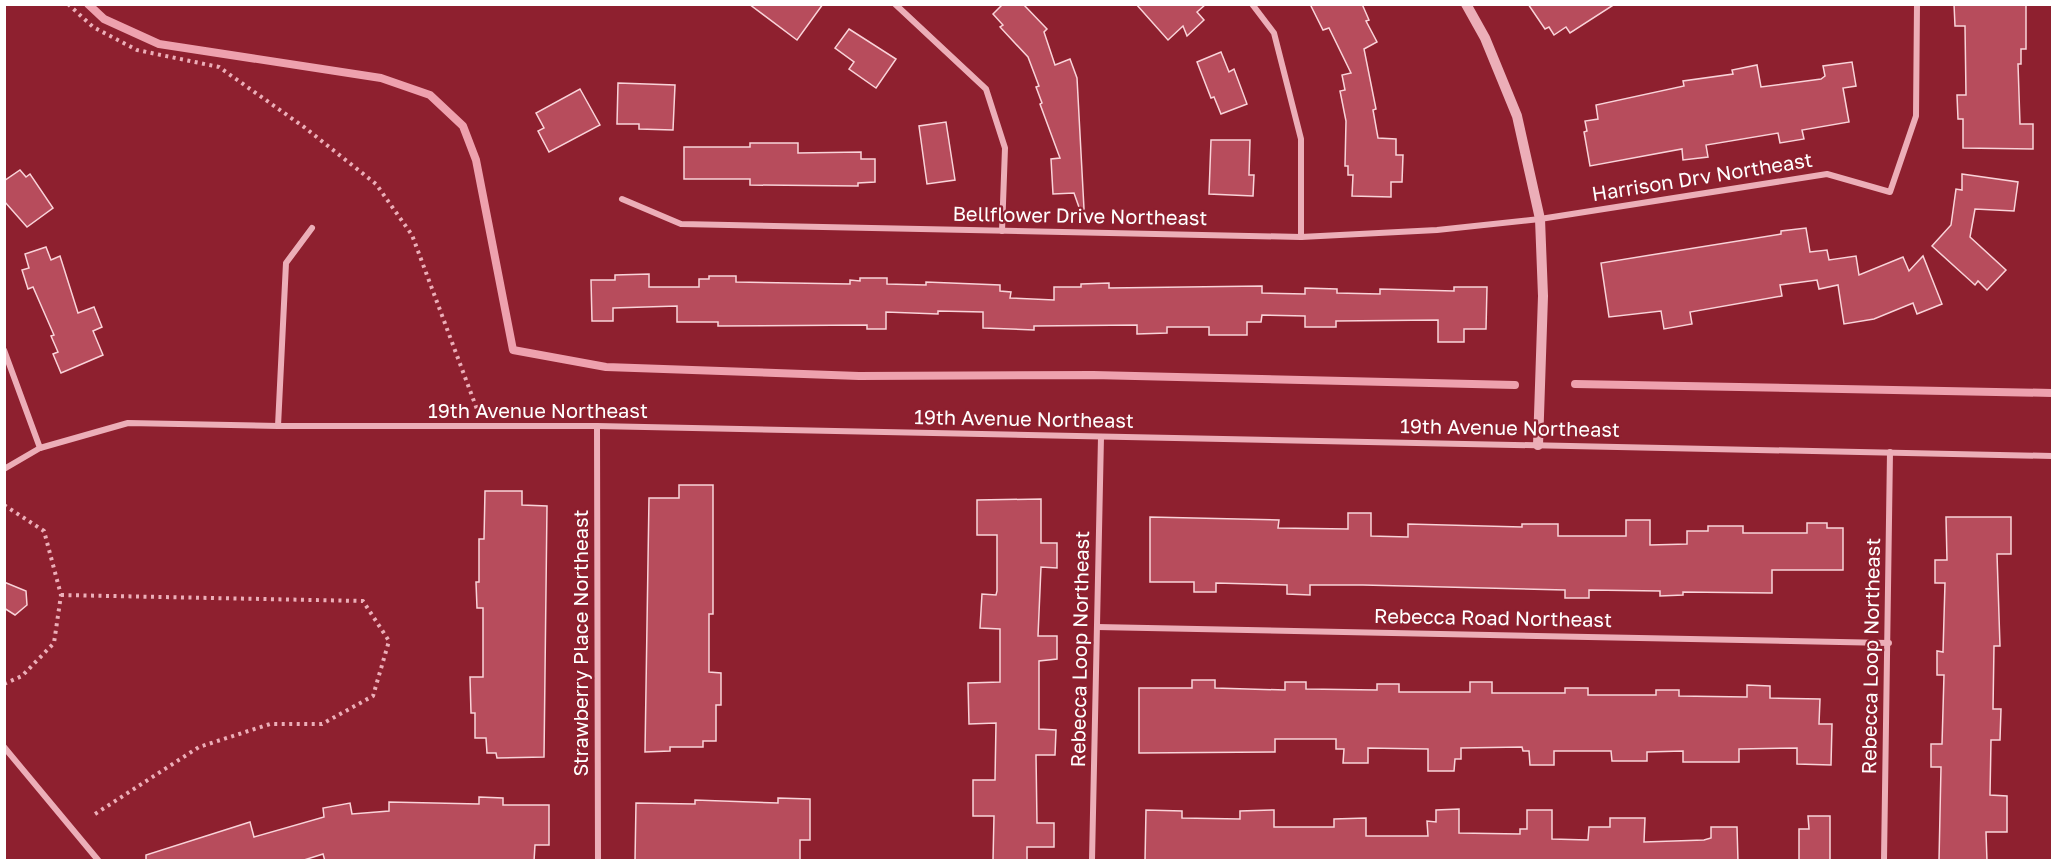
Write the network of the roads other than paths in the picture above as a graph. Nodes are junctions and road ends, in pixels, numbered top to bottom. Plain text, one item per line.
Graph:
1 (895, 4) edge
2 (1252, 4) edge
3 (1466, 4) edge
4 (1917, 4) edge
5 (622, 199) dead end
6 (1540, 219) junction
7 (312, 228) dead end
8 (1002, 231) junction
9 (1301, 237) junction
10 (4, 350) edge
11 (278, 426) junction
12 (597, 426) junction
13 (1101, 437) junction
14 (1538, 445) junction
15 (40, 447) junction
16 (1890, 452) junction
17 (2052, 456) edge
18 (4, 469) edge
19 (1097, 627) junction
20 (1889, 643) junction
21 (4, 747) edge
22 (99, 861) edge
23 (598, 861) edge
24 (1092, 861) edge
25 (1884, 861) edge

1 - 8 street
2 - 9 street
3 - 6 street
4 - 6 street, Harrison Drv Northeast
5 - 8 street, Bellflower Drive Northeast
6 - 9 street, Bellflower Drive Northeast
6 - 14 street
7 - 11 street
8 - 9 street, Bellflower Drive Northeast
10 - 15 street
11 - 12 street, 19th Avenue Northeast
11 - 15 street, 19th Avenue Northeast
12 - 13 street, 19th Avenue Northeast
12 - 23 street, Strawberry Place Northeast
13 - 14 street, 19th Avenue Northeast
13 - 19 street, Rebecca Loop Northeast
14 - 16 street, 19th Avenue Northeast
15 - 18 street, 19th Avenue Northeast
16 - 17 street, 19th Avenue Northeast
16 - 20 street, Rebecca Loop Northeast
19 - 20 street, Rebecca Road Northeast
19 - 24 street, Rebecca Loop Northeast
20 - 25 street, Rebecca Loop Northeast
21 - 22 street

